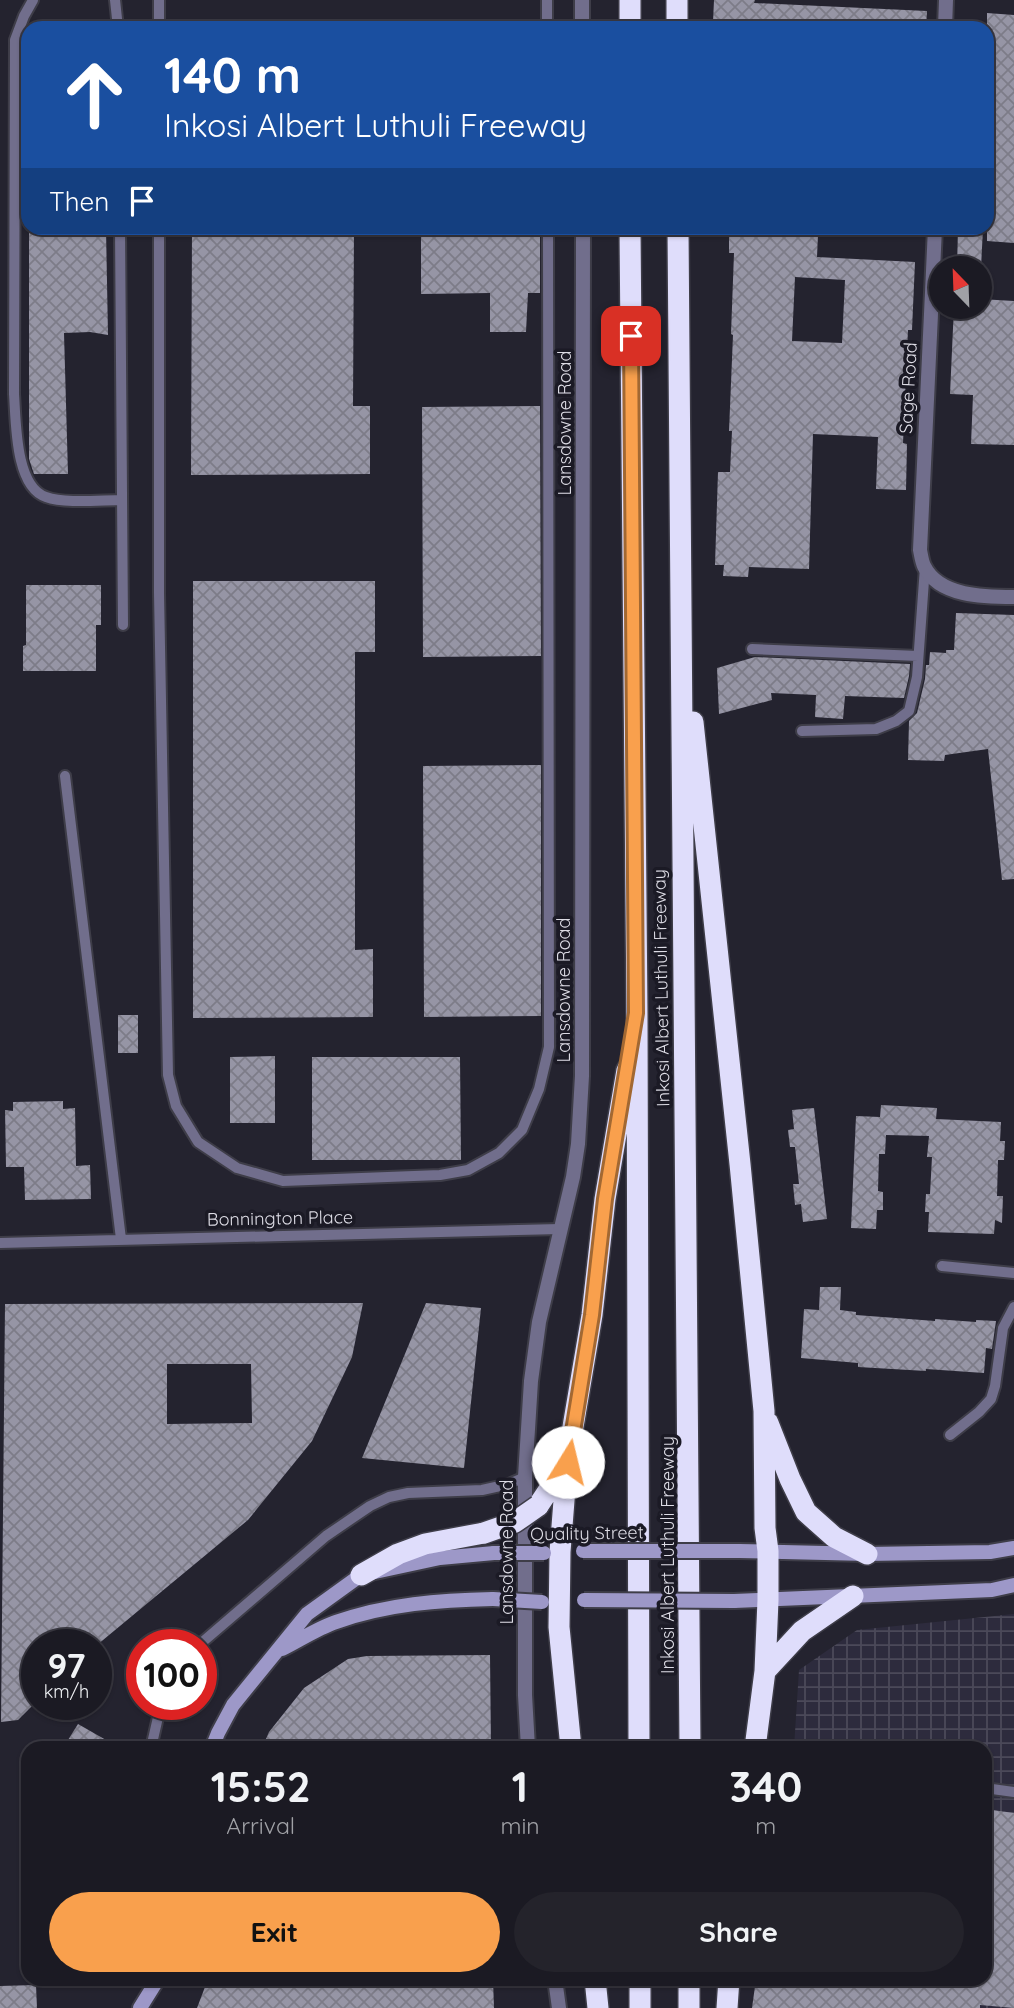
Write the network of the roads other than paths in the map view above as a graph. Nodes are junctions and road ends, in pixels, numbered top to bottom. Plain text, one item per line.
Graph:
1 (33, 0) edge
2 (115, 0) edge
3 (159, 0) edge
4 (547, 0) edge
5 (582, 0) edge
6 (630, 0) edge
7 (677, 0) edge
8 (946, 0) edge
9 (22, 21) edge
10 (117, 21) edge
11 (159, 21) edge
12 (547, 21) edge
13 (582, 21) edge
14 (630, 21) edge
15 (677, 21) edge
16 (945, 21) edge
17 (21, 24) edge
18 (120, 235) edge
19 (159, 235) edge
20 (548, 235) edge
21 (583, 235) edge
22 (630, 235) edge
23 (678, 235) edge
24 (935, 235) edge
25 (122, 500) junction
26 (925, 567) junction
27 (1014, 597) edge
28 (679, 603) junction
29 (123, 625) dead end
30 (752, 649) dead end
31 (918, 656) junction
32 (802, 731) dead end
33 (65, 776) dead end
34 (636, 1013) junction
35 (560, 1229) junction
36 (121, 1239) junction
37 (0, 1243) edge
38 (942, 1266) dead end
39 (1014, 1273) edge
40 (1014, 1307) edge
41 (764, 1411) junction
42 (950, 1436) dead end
43 (568, 1462) junction
44 (525, 1477) junction
45 (1013, 1548) edge
46 (768, 1551) junction
47 (552, 1552) junction
48 (867, 1554) junction
49 (361, 1575) junction
50 (1014, 1585) edge
51 (853, 1596) junction
52 (768, 1600) junction
53 (551, 1601) junction
54 (217, 1630) edge
55 (278, 1651) junction
56 (765, 1671) junction
57 (158, 1720) edge
58 (153, 1741) edge
59 (215, 1741) edge
60 (528, 1741) edge
61 (570, 1741) edge
62 (639, 1741) edge
63 (690, 1741) edge
64 (756, 1741) edge
65 (992, 1789) edge
66 (1014, 1792) edge
67 (154, 1986) edge
68 (556, 1986) edge
69 (596, 1986) edge
70 (640, 1986) edge
71 (689, 1986) edge
72 (729, 1986) edge
73 (140, 2008) edge
74 (559, 2008) edge
75 (598, 2008) edge
76 (640, 2008) edge
77 (689, 2008) edge
78 (727, 2008) edge

1 - 9 lane
2 - 10 lane
3 - 11 lane
4 - 12 lane
5 - 13 street
6 - 14 highway
7 - 15 highway
8 - 16 street
17 - 25 lane
18 - 25 lane
19 - 20 lane
21 - 35 street, Lansdowne Road
22 - 34 highway, Inkosi Albert Luthuli Freeway
23 - 28 highway, Inkosi Albert Luthuli Freeway
24 - 26 street, Sage Road
25 - 29 lane
26 - 27 street
26 - 31 lane
28 - 41 highway
28 - 63 highway, Inkosi Albert Luthuli Freeway
30 - 31 lane
31 - 32 lane
33 - 36 lane
34 - 43 highway
34 - 62 highway, Inkosi Albert Luthuli Freeway
35 - 36 lane, Bonnington Place
35 - 44 street, Lansdowne Road
36 - 37 lane, Bonnington Place
38 - 39 lane
40 - 42 lane
41 - 46 highway
41 - 48 highway
43 - 47 highway
43 - 49 highway, bridge
44 - 54 lane
44 - 60 street, Lansdowne Road
45 - 48 street, Quality Street
46 - 47 street, Quality Street, bridge
46 - 48 street, Quality Street
46 - 52 highway
47 - 49 street, Quality Street, bridge
47 - 53 highway
49 - 55 street, Quality Street
50 - 51 street, Quality Street
51 - 52 street, Quality Street
51 - 56 highway
52 - 53 street, Quality Street, bridge
52 - 56 highway
53 - 55 street, Quality Street, bridge
53 - 61 highway
55 - 59 street, Quality Street
56 - 64 highway
57 - 58 lane
65 - 66 lane
67 - 73 street
68 - 74 street
69 - 75 highway
70 - 76 highway
71 - 77 highway
72 - 78 highway

